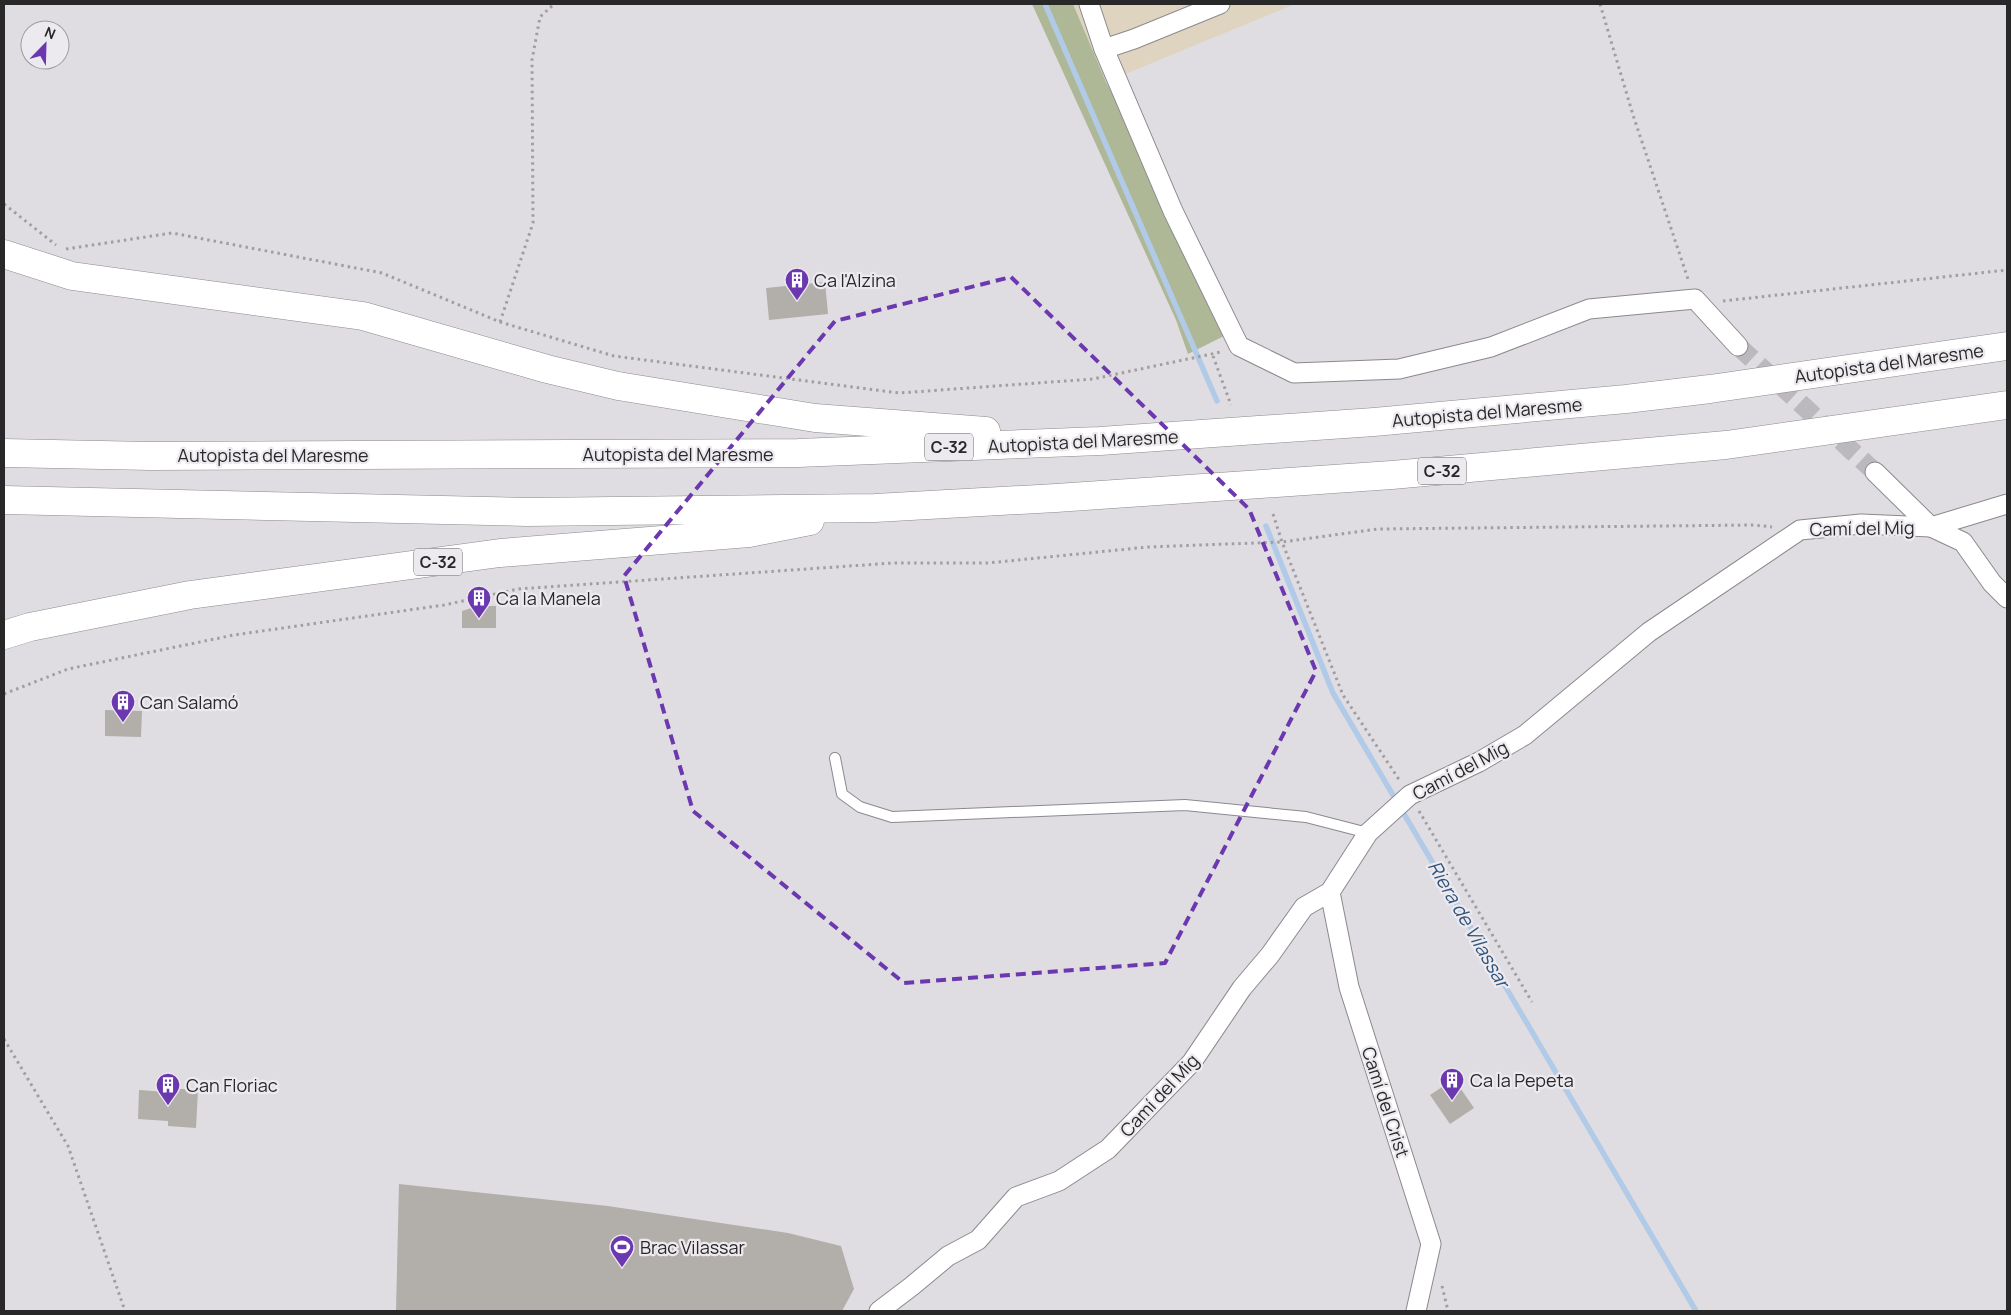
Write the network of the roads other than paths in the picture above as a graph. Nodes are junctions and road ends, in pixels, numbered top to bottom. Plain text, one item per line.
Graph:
1 (1089, 4) edge
2 (1220, 4) edge
3 (1104, 49) junction
4 (4, 254) edge
5 (1738, 346) tunnel mouth
6 (2007, 346) edge
7 (2007, 404) edge
8 (1100, 441) junction
9 (4, 453) edge
10 (1875, 472) tunnel mouth
11 (4, 500) edge
12 (2007, 504) edge
13 (875, 508) junction
14 (1931, 527) junction
15 (2007, 598) edge
16 (4, 635) edge
17 (835, 758) dead end
18 (1368, 833) junction
19 (1330, 892) junction
20 (879, 1311) edge
21 (1416, 1311) edge

1 - 3 street
2 - 3 street
3 - 5 street
4 - 8 highway
6 - 8 highway, Autopista del Maresme / C-32
7 - 13 highway, C-32
8 - 9 highway, Autopista del Maresme / C-32
10 - 14 street
11 - 13 highway, C-32
12 - 14 street, Camí del Mig
13 - 16 highway, C-32
14 - 15 street
14 - 18 street, Camí del Mig
17 - 18 lane
18 - 19 street, Camí del Mig
19 - 20 street, Camí del Mig
19 - 21 street, Camí del Crist

